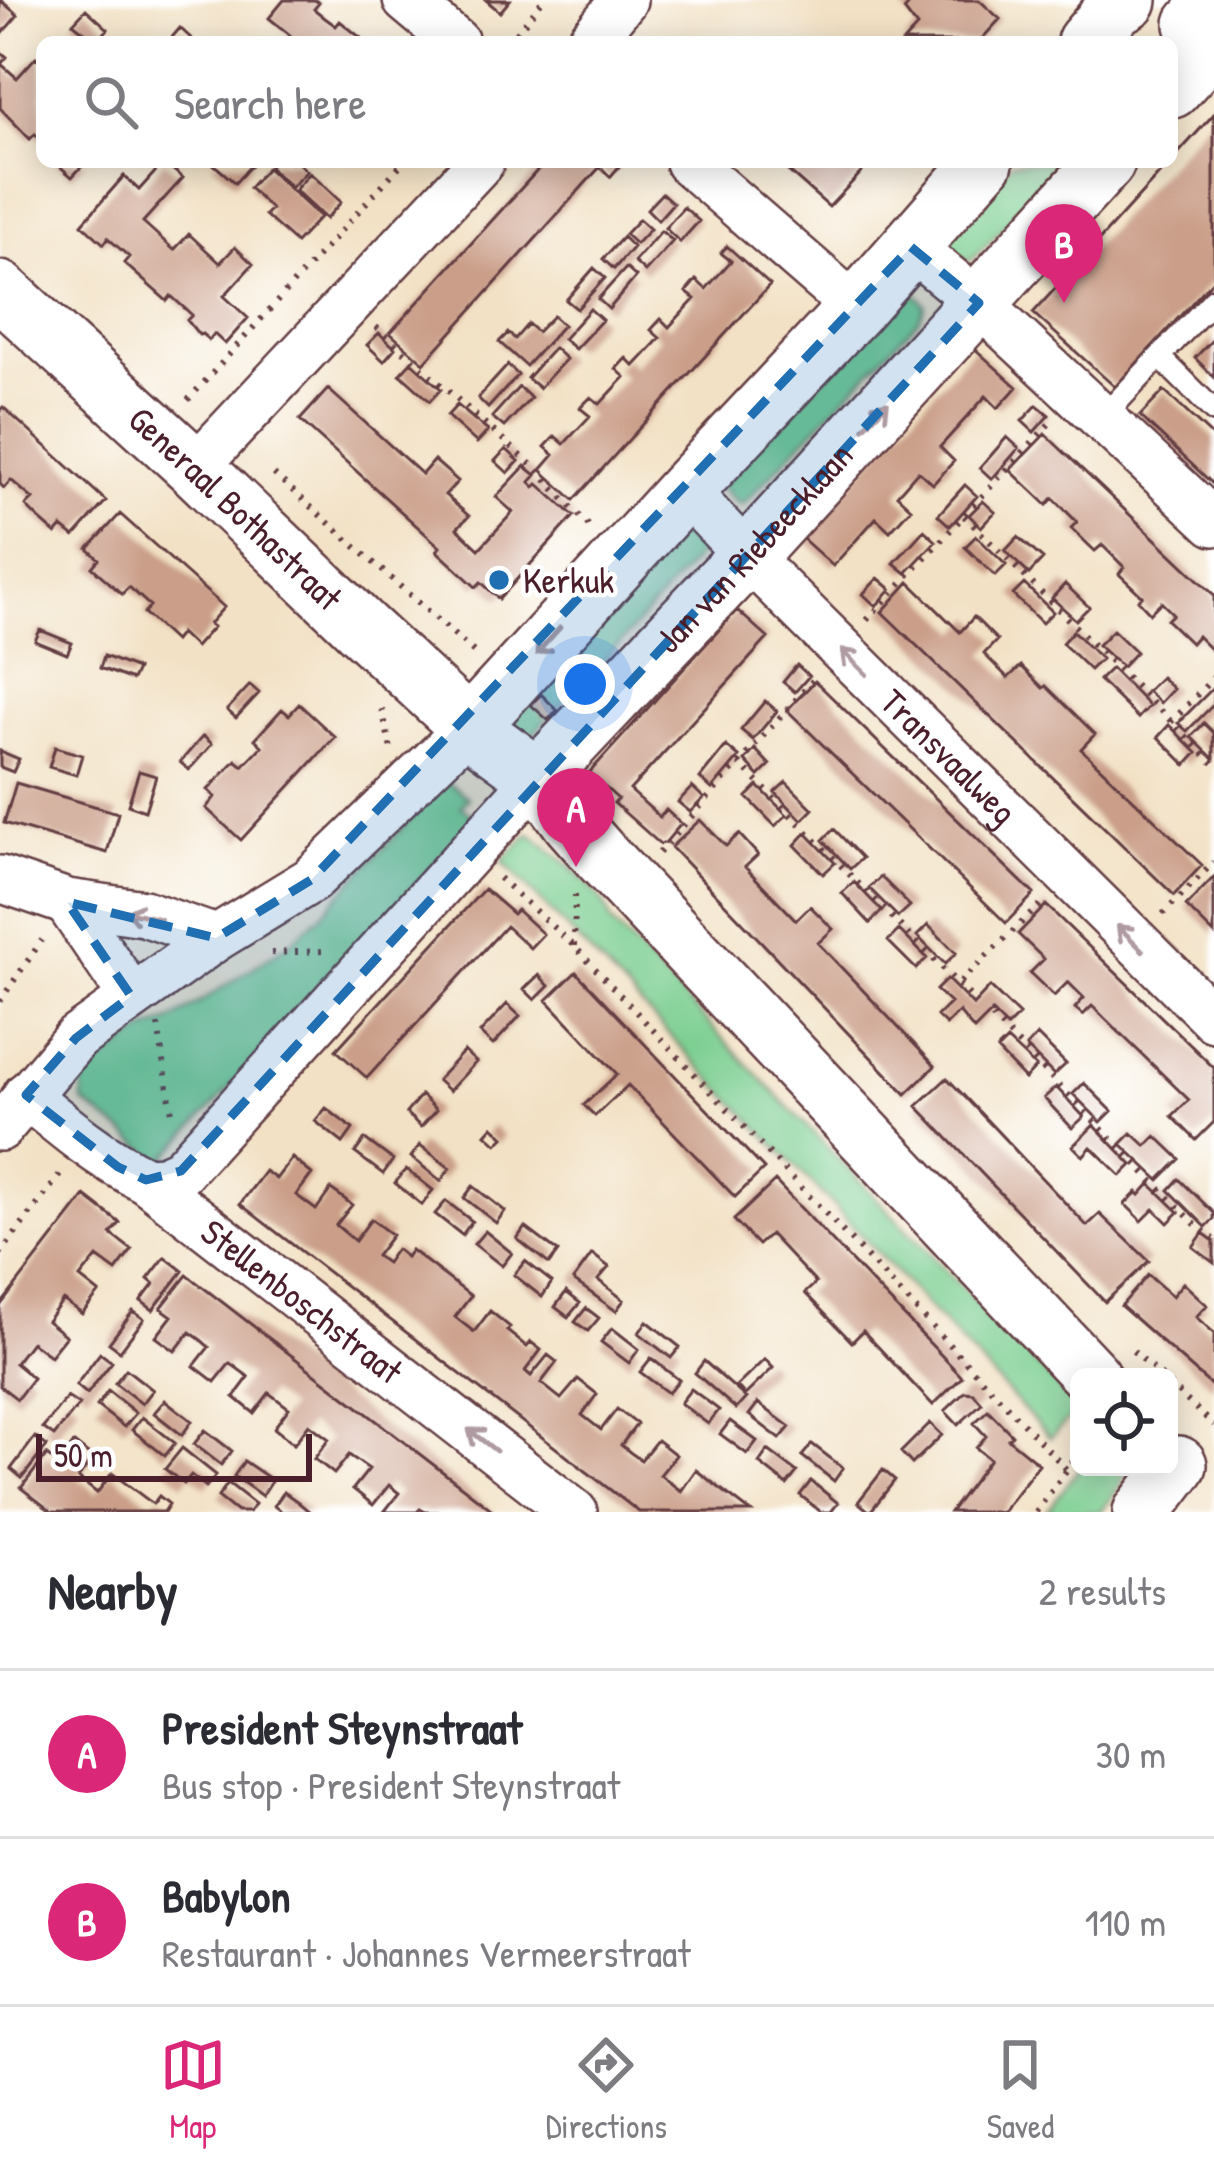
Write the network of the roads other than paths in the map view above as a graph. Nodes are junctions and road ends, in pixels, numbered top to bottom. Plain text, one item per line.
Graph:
1 (406, 0) edge
2 (624, 0) edge
3 (1128, 0) edge
4 (1200, 24) edge
5 (449, 36) edge
6 (594, 36) edge
7 (1091, 36) edge
8 (1178, 74) edge
9 (476, 168) edge
10 (695, 168) edge
11 (979, 168) edge
12 (1101, 168) edge
13 (911, 247) junction
14 (0, 290) edge
15 (1214, 298) edge
16 (980, 303) junction
17 (856, 308) junction
18 (1160, 356) junction
19 (1214, 411) edge
20 (1102, 418) junction
21 (176, 451) junction
22 (685, 490) junction
23 (1214, 523) edge
24 (747, 556) junction
25 (470, 727) junction
26 (538, 777) junction
27 (0, 879) edge
28 (68, 902) junction
29 (224, 932) junction
30 (131, 996) junction
31 (1214, 1019) edge
32 (13, 1111) edge
33 (163, 1175) junction
34 (1084, 1368) edge
35 (1194, 1459) edge
36 (574, 1512) edge
37 (1142, 1512) edge

1 - 5 street
2 - 6 street
3 - 7 street
4 - 8 street
9 - 21 street
10 - 17 street
11 - 13 street
12 - 16 street, Jan van Riebeecklaan
13 - 16 street
13 - 17 street
14 - 21 street, Generaal Bothastraat
15 - 18 lane
16 - 20 street
24 -> 16 street, Jan van Riebeecklaan
17 - 22 street
18 - 19 lane
18 - 20 lane
20 - 23 street
21 - 25 street, Generaal Bothastraat
22 - 24 street, Transvaalweg
22 -> 25 street
24 - 26 street, Jan van Riebeecklaan
31 -> 24 street, Transvaalweg
25 - 26 street, Generaal Bothastraat
25 - 29 street
26 - 33 street, Jan van Riebeecklaan
26 - 34 street, Generaal Bothastraat
27 - 28 street
29 -> 28 street
28 - 30 street
29 - 30 street
30 - 32 street
32 - 33 street, Stellenboschstraat
36 -> 33 street, Stellenboschstraat
35 - 37 street

